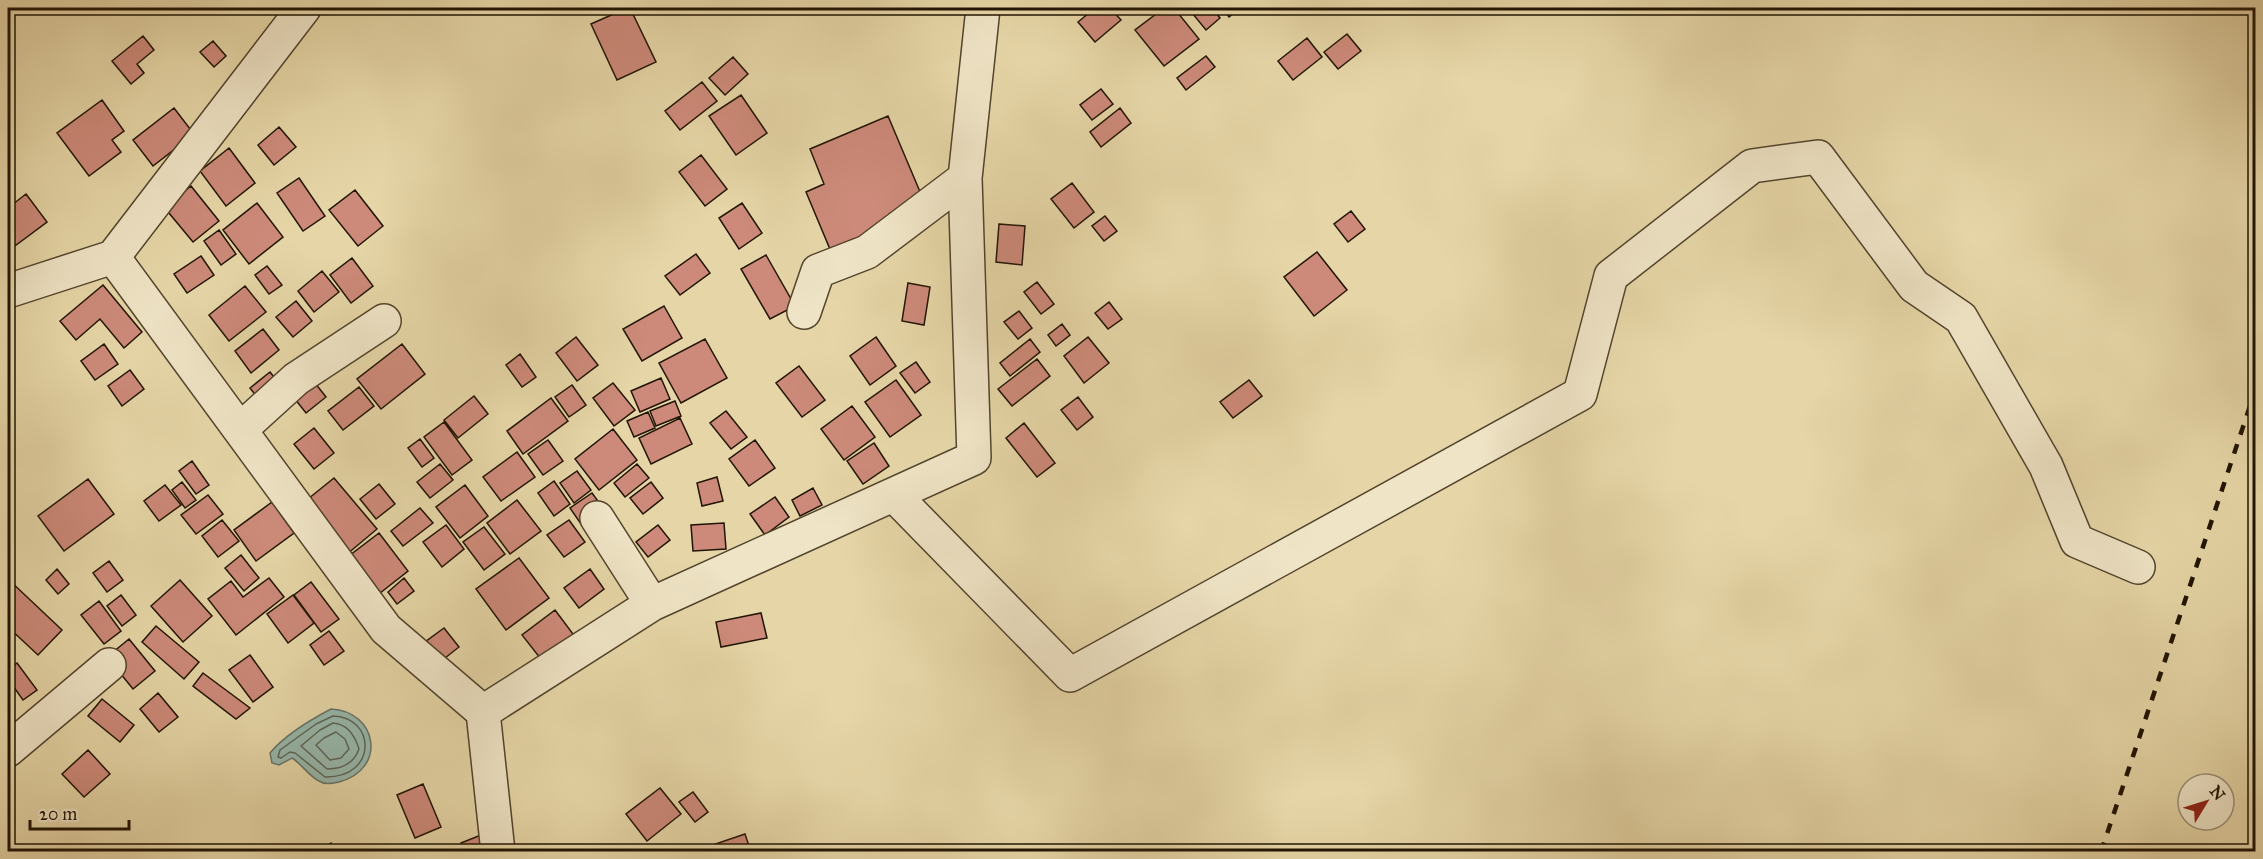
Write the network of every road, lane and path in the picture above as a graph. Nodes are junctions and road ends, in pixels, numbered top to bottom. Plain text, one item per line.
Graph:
1 (304, 8) edge
2 (983, 8) edge
3 (965, 178) junction
4 (112, 257) junction
5 (8, 291) edge
6 (804, 312) dead end
7 (384, 321) dead end
8 (240, 430) junction
9 (894, 495) junction
10 (597, 518) dead end
11 (2138, 567) dead end
12 (652, 604) junction
13 (109, 664) dead end
14 (483, 712) junction
15 (8, 750) edge
16 (498, 852) edge

1 - 4 street
2 - 3 street
3 - 6 street
3 - 9 street
4 - 5 street
4 - 8 street
7 - 8 street
8 - 14 street
9 - 11 street
9 - 12 street
10 - 12 street
12 - 14 street
13 - 15 street
14 - 16 street

